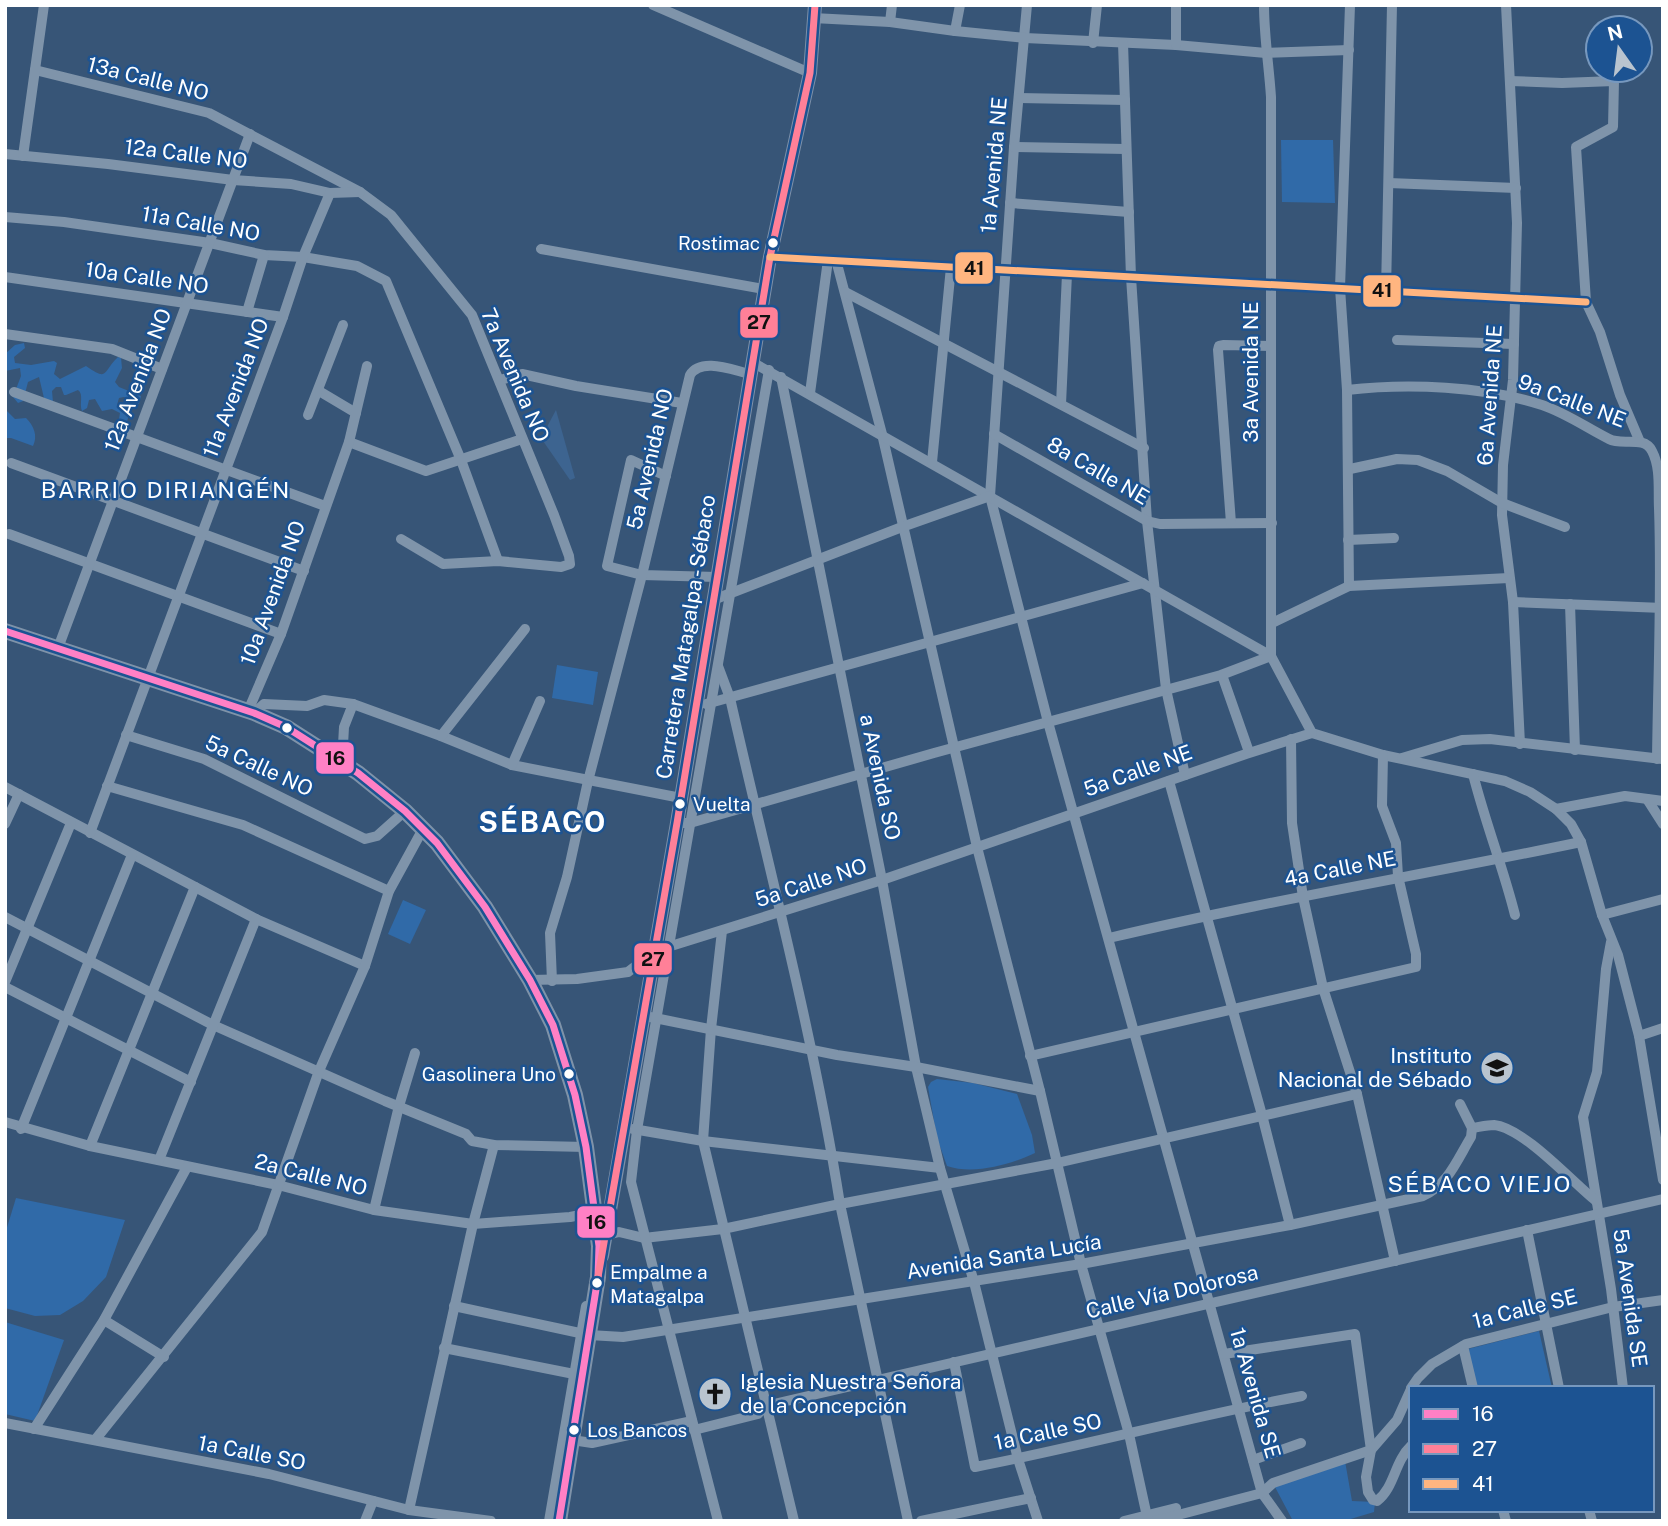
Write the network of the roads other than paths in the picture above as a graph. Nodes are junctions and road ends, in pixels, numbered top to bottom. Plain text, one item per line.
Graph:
1 (44, 5) edge
2 (653, 5) edge
3 (892, 5) edge
4 (960, 5) edge
5 (1027, 5) edge
6 (1097, 5) edge
7 (1176, 5) edge
8 (1264, 5) edge
9 (1350, 5) edge
10 (1392, 5) edge
11 (1506, 5) edge
12 (814, 12) edge
13 (890, 22) junction
14 (955, 32) junction
15 (1026, 38) junction
16 (1093, 43) junction
17 (1123, 43) junction
18 (1176, 45) junction
19 (1349, 50) junction
20 (1266, 53) junction
21 (34, 69) junction
22 (810, 73) junction
23 (1510, 81) junction
24 (1019, 98) junction
25 (1125, 100) junction
26 (250, 134) junction
27 (1014, 147) junction
28 (1126, 149) junction
29 (5, 154) edge
30 (23, 156) junction
31 (233, 180) junction
32 (1390, 183) junction
33 (1516, 188) junction
34 (360, 192) junction
35 (330, 193) junction
36 (1010, 203) junction
37 (1129, 212) junction
38 (5, 217) edge
39 (210, 243) junction
40 (541, 249) dead end
41 (264, 255) junction
42 (303, 257) junction
43 (770, 257) junction
44 (832, 260) junction
45 (950, 267) junction
46 (1005, 270) junction
47 (1067, 274) junction
48 (5, 277) edge
49 (1131, 277) junction
50 (1270, 284) junction
51 (1340, 288) junction
52 (764, 289) junction
53 (1386, 291) junction
54 (845, 292) junction
55 (1515, 298) junction
56 (1586, 302) junction
57 (187, 303) junction
58 (247, 312) junction
59 (283, 317) junction
60 (343, 325) dead end
61 (5, 334) edge
62 (1396, 340) dead end
63 (943, 343) junction
64 (1514, 344) junction
65 (1271, 345) junction
66 (367, 366) dead end
67 (751, 368) junction
68 (162, 369) junction
69 (769, 370) junction
70 (998, 372) junction
71 (781, 377) junction
72 (500, 380) junction
73 (1347, 390) junction
74 (320, 391) junction
75 (14, 392) dead end
76 (810, 393) junction
77 (1511, 397) junction
78 (682, 403) junction
79 (1060, 404) junction
80 (356, 413) junction
81 (308, 415) dead end
82 (882, 434) junction
83 (994, 435) junction
84 (137, 437) junction
85 (522, 439) junction
86 (349, 442) junction
87 (1640, 442) junction
88 (1144, 447) junction
89 (461, 460) junction
90 (932, 462) junction
91 (11, 463) dead end
92 (226, 470) junction
93 (1350, 470) junction
94 (666, 476) junction
95 (990, 496) junction
96 (1660, 496) edge
97 (113, 500) junction
98 (1502, 503) junction
99 (325, 506) junction
100 (1147, 521) junction
101 (1231, 523) junction
102 (1272, 523) junction
103 (902, 527) junction
104 (1565, 527) dead end
105 (202, 533) junction
106 (9, 534) dead end
107 (1394, 538) dead end
108 (401, 539) dead end
109 (1348, 540) junction
110 (816, 560) junction
111 (498, 561) junction
112 (89, 564) junction
113 (304, 571) junction
114 (642, 575) junction
115 (717, 577) junction
116 (1509, 578) junction
117 (1143, 583) junction
118 (1349, 586) junction
119 (1154, 589) junction
120 (731, 593) junction
121 (178, 596) junction
122 (713, 600) junction
123 (1513, 602) junction
124 (1570, 604) junction
125 (1661, 608) edge
126 (1021, 617) junction
127 (1272, 623) junction
128 (524, 629) dead end
129 (5, 631) edge
130 (281, 634) junction
131 (929, 642) junction
132 (58, 648) junction
133 (1272, 656) junction
134 (718, 666) junction
135 (838, 667) junction
136 (1222, 675) junction
137 (148, 678) junction
138 (1166, 689) junction
139 (730, 698) junction
140 (540, 701) dead end
141 (353, 704) junction
142 (704, 704) junction
143 (251, 712) junction
144 (1048, 722) junction
145 (1312, 733) junction
146 (127, 735) junction
147 (441, 736) junction
148 (1291, 739) junction
149 (1520, 744) junction
150 (954, 747) junction
151 (1576, 750) junction
152 (1249, 752) junction
153 (1383, 755) junction
154 (1400, 759) junction
155 (1660, 759) edge
156 (342, 763) junction
157 (512, 765) junction
158 (860, 774) junction
159 (1473, 774) junction
160 (1185, 775) junction
161 (589, 780) junction
162 (1169, 781) junction
163 (107, 786) junction
164 (5, 787) edge
165 (19, 794) junction
166 (681, 798) junction
167 (1647, 799) junction
168 (1663, 801) edge
169 (754, 805) junction
170 (1556, 809) junction
171 (405, 811) junction
172 (1074, 814) junction
173 (71, 823) junction
174 (684, 823) junction
175 (5, 824) edge
176 (1663, 824) edge
177 (423, 829) junction
178 (90, 833) junction
179 (1581, 842) junction
180 (977, 847) junction
181 (132, 855) junction
182 (1500, 859) junction
183 (1398, 876) junction
184 (883, 880) junction
185 (195, 887) junction
186 (389, 891) junction
187 (1304, 897) junction
188 (1663, 899) edge
189 (781, 912) junction
190 (1205, 915) junction
191 (1516, 915) dead end
192 (1602, 915) junction
193 (5, 917) edge
194 (256, 919) junction
195 (28, 929) junction
196 (722, 931) junction
197 (1109, 938) junction
198 (1611, 940) junction
199 (662, 949) junction
200 (89, 962) junction
201 (365, 966) junction
202 (530, 980) junction
203 (552, 981) junction
204 (5, 985) edge
205 (1323, 988) junction
206 (152, 993) junction
207 (1233, 1009) junction
208 (650, 1017) junction
209 (66, 1018) junction
210 (213, 1025) junction
211 (1663, 1028) edge
212 (711, 1030) junction
213 (1134, 1032) junction
214 (1639, 1036) junction
215 (809, 1049) junction
216 (129, 1052) junction
217 (415, 1053) dead end
218 (1030, 1056) junction
219 (916, 1067) junction
220 (319, 1071) junction
221 (191, 1082) junction
222 (1040, 1091) junction
223 (1357, 1094) junction
224 (1460, 1104) dead end
225 (399, 1106) junction
226 (1262, 1115) junction
227 (5, 1122) edge
228 (1472, 1128) junction
229 (21, 1129) junction
230 (630, 1129) junction
231 (1164, 1138) junction
232 (703, 1141) junction
233 (494, 1145) junction
234 (90, 1146) junction
235 (586, 1147) junction
236 (832, 1155) junction
237 (159, 1160) junction
238 (1057, 1163) junction
239 (187, 1167) junction
240 (940, 1168) junction
241 (1662, 1175) edge
242 (946, 1183) junction
243 (278, 1185) junction
244 (1663, 1199) edge
245 (1596, 1201) junction
246 (840, 1204) junction
247 (1383, 1206) junction
248 (374, 1210) junction
249 (596, 1212) junction
250 (1598, 1214) junction
251 (472, 1224) junction
252 (1290, 1225) junction
253 (723, 1229) junction
254 (1527, 1230) junction
255 (607, 1235) junction
256 (644, 1238) junction
257 (1194, 1244) junction
258 (1395, 1261) junction
259 (1081, 1264) junction
260 (598, 1277) junction
261 (974, 1282) junction
262 (861, 1299) junction
263 (1663, 1300) edge
264 (1210, 1303) junction
265 (454, 1306) junction
266 (1613, 1307) junction
267 (745, 1317) junction
268 (104, 1320) junction
269 (1546, 1324) junction
270 (1098, 1329) junction
271 (670, 1330) junction
272 (585, 1334) junction
273 (1463, 1346) junction
274 (444, 1348) junction
275 (992, 1354) junction
276 (1224, 1354) junction
277 (164, 1357) junction
278 (954, 1362) junction
279 (578, 1375) junction
280 (878, 1380) junction
281 (1412, 1386) edge
282 (1473, 1386) edge
283 (1559, 1386) edge
284 (1623, 1386) edge
285 (1409, 1393) edge
286 (1302, 1396) dead end
287 (765, 1406) junction
288 (1239, 1408) junction
289 (5, 1423) edge
290 (693, 1426) junction
291 (34, 1429) junction
292 (1129, 1434) junction
293 (95, 1440) junction
294 (572, 1440) junction
295 (1301, 1443) dead end
296 (1409, 1448) edge
297 (1371, 1450) junction
298 (1018, 1459) junction
299 (1253, 1460) junction
300 (1261, 1489) junction
301 (1031, 1498) junction
302 (373, 1500) junction
303 (409, 1510) junction
304 (1150, 1519) edge
305 (365, 1521) edge
306 (491, 1521) edge
307 (549, 1521) edge
308 (559, 1521) edge
309 (718, 1521) edge
310 (794, 1521) edge
311 (908, 1521) edge
312 (921, 1521) edge
313 (1038, 1521) edge
314 (1124, 1521) edge
315 (1282, 1521) edge

1 - 21 street
2 - 22 street
3 - 13 street
4 - 14 street
5 - 15 street, 1a Avenida NE
6 - 16 street
7 - 18 street
8 - 20 street, 3a Avenida NE
9 - 19 street
10 - 32 street
11 - 23 street, 6a Avenida NE
12 - 13 street
12 - 22 main road, Carretera Matagalpa - Sébaco
13 - 14 street
14 - 15 street
15 - 16 street
15 - 24 street, 1a Avenida NE
16 - 17 street
17 - 18 street
17 - 25 street
18 - 20 street
19 - 20 street
19 - 51 street
20 - 50 street, 3a Avenida NE
21 - 26 street, 13a Calle NO
21 - 30 street
22 - 43 main road, Carretera Matagalpa - Sébaco
23 - 33 street, 6a Avenida NE
23 - 56 street
24 - 25 street
24 - 27 street, 1a Avenida NE
25 - 28 street
26 - 31 street, 12a Avenida NO
26 - 34 street, 13a Calle NO
27 - 28 street
27 - 36 street, 1a Avenida NE
28 - 37 street
29 - 30 street, 12a Calle NO
30 - 31 street, 12a Calle NO
31 - 35 street, 12a Calle NO
31 - 39 street, 12a Avenida NO
32 - 33 street
32 - 53 street
33 - 55 street, 6a Avenida NE
34 - 35 street, 12a Calle NO
34 - 72 street, 7a Avenida NO
35 - 42 street, 11a Avenida NO
36 - 37 street
36 - 46 street, 1a Avenida NE
37 - 49 street
38 - 39 street, 11a Calle NO
39 - 41 street, 11a Calle NO
39 - 57 street, 12a Avenida NO
40 - 52 street
41 - 42 street, 11a Calle NO
41 - 58 street
42 - 59 street, 11a Avenida NO
42 - 89 street, 11a Calle NO
43 - 44 street
43 - 52 main road, Carretera Matagalpa - Sébaco
44 - 45 street
44 - 54 street
44 - 76 street
45 - 46 street
45 - 63 street
46 - 47 street
46 - 70 street, 1a Avenida NE
47 - 49 street
47 - 79 street
48 - 57 street, 10a Calle NO
49 - 50 street
49 - 88 street
50 - 51 street
50 - 65 street, 3a Avenida NE
51 - 53 street
51 - 73 street
52 - 67 main road, Carretera Matagalpa - Sébaco
53 - 55 street
54 - 63 street
54 - 82 street
55 - 56 street
55 - 64 street, 6a Avenida NE
56 - 87 street
57 - 58 street, 10a Calle NO
57 - 68 street, 12a Avenida NO
58 - 59 street, 10a Calle NO
59 - 92 street, 11a Avenida NO
60 - 74 street
61 - 68 street
62 - 64 street
63 - 70 street
63 - 90 street
64 - 77 street, 6a Avenida NE
65 - 101 street
65 - 102 street, 3a Avenida NE
66 - 80 street, 10a Avenida NO
67 - 69 street
67 - 78 street, 5a Avenida NO
67 - 115 main road, Carretera Matagalpa - Sébaco
68 - 84 street, 12a Avenida NO
69 - 71 street
69 - 120 street
70 - 79 street
70 - 83 street, 1a Avenida NE
71 - 76 street
71 - 110 street, a Avenida SO
72 - 78 street
72 - 85 street, 7a Avenida NO
73 - 77 street, 9a Calle NE
73 - 93 street
74 - 80 street
74 - 81 street
75 - 84 street
76 - 82 street
77 - 87 street, 9a Calle NE
77 - 98 street, 6a Avenida NE
78 - 94 street, 5a Avenida NO
79 - 88 street
80 - 86 street, 10a Avenida NO
82 - 90 street
82 - 103 street
83 - 95 street, 1a Avenida NE
83 - 100 street, 8a Calle NE
84 - 92 street
84 - 97 street, 12a Avenida NO
85 - 89 street
85 - 111 street, 7a Avenida NO
86 - 89 street
86 - 99 street, 10a Avenida NO
87 - 96 street, 9a Calle NE
88 - 100 street
89 - 111 street
90 - 95 street
91 - 97 street
92 - 99 street
92 - 105 street, 11a Avenida NO
93 - 98 street
93 - 109 street
94 - 114 street, 5a Avenida NO
94 - 114 street
95 - 103 street
95 - 117 street
95 - 126 street, 1a Avenida NE
96 - 125 street, 9a Calle NE
97 - 105 street
97 - 112 street, 12a Avenida NO
98 - 104 street
98 - 116 street, 6a Avenida NE
99 - 113 street, 10a Avenida NO
100 - 101 street, 8a Calle NE
100 - 119 street
101 - 102 street, 8a Calle NE
102 - 127 street, 3a Avenida NE
103 - 110 street
103 - 131 street
105 - 113 street
105 - 121 street, 11a Avenida NO
106 - 112 street
107 - 109 street
108 - 111 street
109 - 118 street
110 - 120 street
110 - 135 street, a Avenida SO
112 - 121 street
112 - 132 street, 12a Avenida NO
113 - 130 street, 10a Avenida NO
114 - 115 street
114 - 161 street, 5a Avenida NO
115 - 122 main road, Carretera Matagalpa - Sébaco
116 - 118 street
116 - 123 street, 6a Avenida NE
117 - 119 street
117 - 126 street
118 - 127 street
119 - 133 street
119 - 138 street
120 - 122 street
120 - 134 street
121 - 130 street
121 - 137 street, 11a Avenida NO
122 - 142 main road, Carretera Matagalpa - Sébaco
123 - 124 street
123 - 149 street, 6a Avenida NE
124 - 125 street
124 - 151 street
125 - 155 street, 9a Calle NE
126 - 131 street
126 - 144 street, 1a Avenida NE
127 - 133 street, 3a Avenida NE
128 - 147 street
129 - 132 highway
130 - 143 street, 10a Avenida NO
131 - 135 street
131 - 150 street
132 - 137 highway
133 - 136 street
133 - 145 street
134 - 139 street
134 - 142 street
135 - 139 street
135 - 158 street, a Avenida SO
136 - 138 street
136 - 152 street
137 - 143 highway
137 - 146 street, 11a Avenida NO
138 - 144 street
138 - 160 street
139 - 142 street
139 - 169 street
140 - 157 street
141 - 143 street
141 - 147 street
141 - 156 street
142 - 166 main road, Carretera Matagalpa - Sébaco
142 - 174 street
143 - 156 highway
144 - 150 street
144 - 172 street, 1a Avenida NE
145 - 148 street, 5a Calle NE
145 - 153 street
146 - 163 street, 11a Avenida NO
146 - 171 street, 5a Calle NO
147 - 157 street
148 - 152 street, 5a Calle NE
148 - 187 street
149 - 151 street
149 - 154 street
150 - 158 street
150 - 180 street
151 - 155 street
152 - 160 street, 5a Calle NE
153 - 154 street
153 - 183 street
154 - 159 street
156 - 171 highway
157 - 161 street
158 - 169 street
158 - 184 street, a Avenida SO
159 - 170 street
159 - 182 street
160 - 162 street, 5a Calle NE
161 - 166 street
161 - 203 street, 5a Avenida NO
162 - 172 street, 5a Calle NE
162 - 190 street
163 - 178 street, 11a Avenida NO
163 - 186 street
164 - 165 street
165 - 173 street
165 - 175 street
166 - 174 main road, Carretera Matagalpa - Sébaco
167 - 168 street
167 - 170 street
167 - 176 street
169 - 174 street
169 - 189 street
170 - 179 street
171 - 177 highway
172 - 180 street, 5a Calle NE
172 - 197 street, 1a Avenida NE
173 - 178 street
173 - 195 street
174 - 199 main road, Carretera Matagalpa - Sébaco
177 - 186 street
177 - 202 highway
178 - 181 street
179 - 182 street, 4a Calle NE
179 - 192 street
180 - 184 street, 5a Calle NO
180 - 218 street
181 - 185 street
181 - 200 street
182 - 183 street, 4a Calle NE
182 - 191 street
183 - 187 street, 4a Calle NE
183 - 205 street
184 - 189 street, 5a Calle NO
184 - 219 street, a Avenida SO
185 - 194 street
185 - 206 street
186 - 201 street
187 - 190 street, 4a Calle NE
187 - 205 street
188 - 192 street
189 - 196 street, 5a Calle NO
189 - 215 street
190 - 197 street, 4a Calle NE
190 - 207 street
192 - 198 street
193 - 195 street
194 - 201 street
194 - 210 street
195 - 200 street
195 - 204 street
196 - 199 street, 5a Calle NO
196 - 212 street
197 - 213 street, 1a Avenida NE
198 - 214 street
198 - 245 street, 5a Avenida SE
199 - 203 street
199 - 208 main road, Carretera Matagalpa - Sébaco
200 - 206 street
200 - 209 street
201 - 220 street
202 - 203 street
202 - 235 highway
204 - 209 street
205 - 207 street
205 - 223 street
206 - 210 street
206 - 216 street
207 - 213 street
207 - 226 street
208 - 212 street
208 - 230 main road, Carretera Matagalpa - Sébaco
209 - 216 street
209 - 229 street
210 - 220 street
210 - 221 street
211 - 214 street
212 - 215 street
212 - 232 street
213 - 218 street
213 - 231 street, 1a Avenida NE
214 - 241 street
215 - 219 street
215 - 236 street
216 - 221 street
216 - 234 street
217 - 225 street
218 - 222 street
219 - 222 street
219 - 240 street, a Avenida SO
220 - 225 street
220 - 243 street
221 - 237 street
222 - 238 street
223 - 226 street
223 - 247 street
224 - 228 street
225 - 233 street
225 - 248 street
226 - 231 street
226 - 252 street
227 - 229 street, 2a Calle NO
228 - 245 street
228 - 247 street, Avenida Santa Lucía
229 - 234 street, 2a Calle NO
230 - 232 street
230 - 255 main road, Carretera Matagalpa - Sébaco
230 - 256 street
231 - 238 street
231 - 257 street, 1a Avenida NE
232 - 236 street
232 - 253 street
233 - 235 street
233 - 251 street
234 - 237 street, 2a Calle NO
235 - 249 highway
236 - 240 street
236 - 246 street
237 - 239 street, 2a Calle NO
238 - 242 street
238 - 259 street
239 - 243 street, 2a Calle NO
239 - 268 street
240 - 242 street, a Avenida SO
242 - 246 street
242 - 261 street, a Avenida SO
243 - 248 street, 2a Calle NO
243 - 277 street
244 - 250 street, Calle Vía Dolorosa
245 - 250 street, 5a Avenida SE
246 - 253 street
246 - 262 street
247 - 252 street, Avenida Santa Lucía
247 - 258 street
248 - 251 street, 2a Calle NO
249 - 251 street, 2a Calle NO
249 - 260 highway
250 - 254 street, Calle Vía Dolorosa
250 - 266 street, 5a Avenida SE
251 - 265 street
252 - 257 street, Avenida Santa Lucía
253 - 256 street
253 - 267 street
254 - 258 street, Calle Vía Dolorosa
254 - 269 street
255 - 256 street
255 - 260 main road, Carretera Matagalpa - Sébaco
256 - 271 street
257 - 259 street, Avenida Santa Lucía
257 - 264 street
258 - 264 street, Calle Vía Dolorosa
259 - 261 street, Avenida Santa Lucía
259 - 270 street
260 - 272 highway
261 - 262 street, Avenida Santa Lucía
261 - 275 street, a Avenida SO
262 - 267 street, Avenida Santa Lucía
262 - 280 street
263 - 266 street, 1a Calle SE
264 - 270 street, Calle Vía Dolorosa
264 - 276 street, 1a Avenida SE
265 - 272 street, Avenida Santa Lucía
265 - 274 street
266 - 269 street, 1a Calle SE
266 - 284 street, 5a Avenida SE
267 - 271 street, Avenida Santa Lucía
267 - 287 street
268 - 277 street
268 - 291 street
269 - 273 street, 1a Calle SE
269 - 283 street
270 - 275 street, Calle Vía Dolorosa
270 - 292 street
271 - 272 street, Avenida Santa Lucía
271 - 290 street
272 - 279 highway
273 - 281 street, 1a Calle SE
273 - 282 street
274 - 279 street
274 - 303 street
275 - 278 street, Calle Vía Dolorosa
275 - 298 street, a Avenida SO
276 - 288 street, 1a Avenida SE
276 - 297 street
277 - 293 street
278 - 280 street, Calle Vía Dolorosa
278 - 298 street, 1a Calle SO
279 - 294 highway
279 - 307 street
280 - 287 street, Calle Vía Dolorosa
280 - 311 street
285 - 297 street, 1a Calle SE
286 - 288 street
287 - 290 street, Calle Vía Dolorosa
287 - 310 street
288 - 292 street
288 - 299 street, 1a Avenida SE
289 - 291 street, 1a Calle SO
290 - 294 street, Calle Vía Dolorosa
290 - 309 street
291 - 293 street, 1a Calle SO
292 - 298 street, 1a Calle SO
292 - 304 street
293 - 302 street, 1a Calle SO
294 - 308 highway
295 - 299 street
296 - 297 street
297 - 300 street
298 - 301 street, a Avenida SO
299 - 300 street, 1a Avenida SE
300 - 304 street
300 - 315 street, 1a Avenida SE
301 - 312 street
301 - 313 street, a Avenida SO
302 - 303 street, 1a Calle SO
302 - 305 street
303 - 306 street, 1a Calle SO
304 - 314 street

